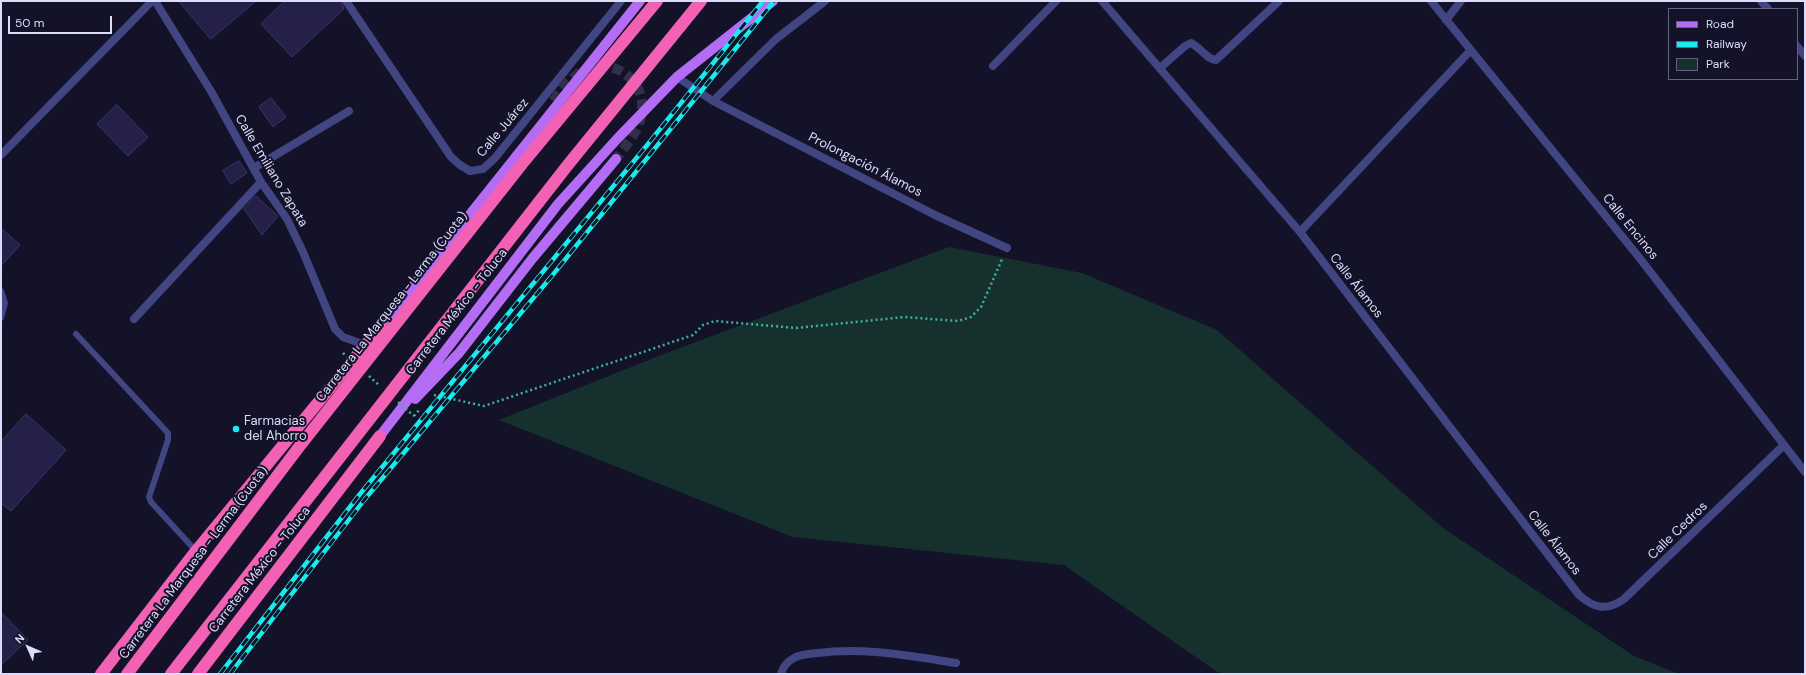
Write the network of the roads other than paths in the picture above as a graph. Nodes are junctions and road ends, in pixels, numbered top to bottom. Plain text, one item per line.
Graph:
1 (154, 1) edge
2 (346, 1) edge
3 (621, 1) edge
4 (640, 1) edge
5 (658, 1) edge
6 (701, 1) edge
7 (773, 1) edge
8 (825, 1) edge
9 (1056, 1) edge
10 (1102, 1) edge
11 (1279, 1) edge
12 (1431, 1) edge
13 (1461, 1) edge
14 (1446, 20) junction
15 (1798, 47) edge
16 (1470, 51) junction
17 (1805, 56) edge
18 (994, 66) dead end
19 (1160, 68) junction
20 (678, 77) junction
21 (553, 101) tunnel mouth
22 (713, 101) junction
23 (349, 110) dead end
24 (1, 155) edge
25 (616, 159) tunnel mouth
26 (254, 168) junction
27 (261, 182) junction
28 (1300, 232) junction
29 (1006, 248) road end
30 (1, 291) edge
31 (1, 318) edge
32 (134, 319) dead end
33 (381, 326) junction
34 (76, 334) dead end
35 (365, 346) junction
36 (380, 436) junction
37 (1784, 445) junction
38 (1805, 472) edge
39 (196, 551) junction
40 (1580, 595) joint
41 (956, 663) dead end
42 (100, 674) edge
43 (127, 674) edge
44 (171, 674) edge
45 (198, 674) edge
46 (781, 674) edge

1 - 24 street
1 - 26 street, Calle Emiliano Zapata
2 - 3 street, Calle Juárez
4 - 33 main road
5 - 43 highway, Carretera La Marquesa - Lerma (Cuota), bridge
6 - 44 highway, bridge
7 - 20 main road, Carretera México - Toluca
8 - 22 street
9 - 18 street
10 - 19 street, Calle Álamos
11 - 19 street
12 - 14 street, Calle Encinos
13 - 14 street
14 - 16 street, Calle Encinos
15 - 17 street
16 - 28 street
16 - 37 street, Calle Encinos
19 - 28 street, Calle Álamos
20 - 22 street, Prolongación Álamos
20 - 36 main road, Carretera México - Toluca
21 - 33 main road
22 - 29 street, Prolongación Álamos
23 - 26 street
25 - 36 main road
26 - 27 street, Calle Emiliano Zapata
27 - 32 street
27 - 35 street, Calle Emiliano Zapata
28 - 40 street, Calle Álamos
30 - 31 lane
33 - 35 highway
34 - 39 lane
35 - 39 highway
36 - 45 highway, Carretera México - Toluca
37 - 38 street, Calle Encinos
37 - 40 street, Calle Cedros
39 - 42 highway
41 - 46 street

